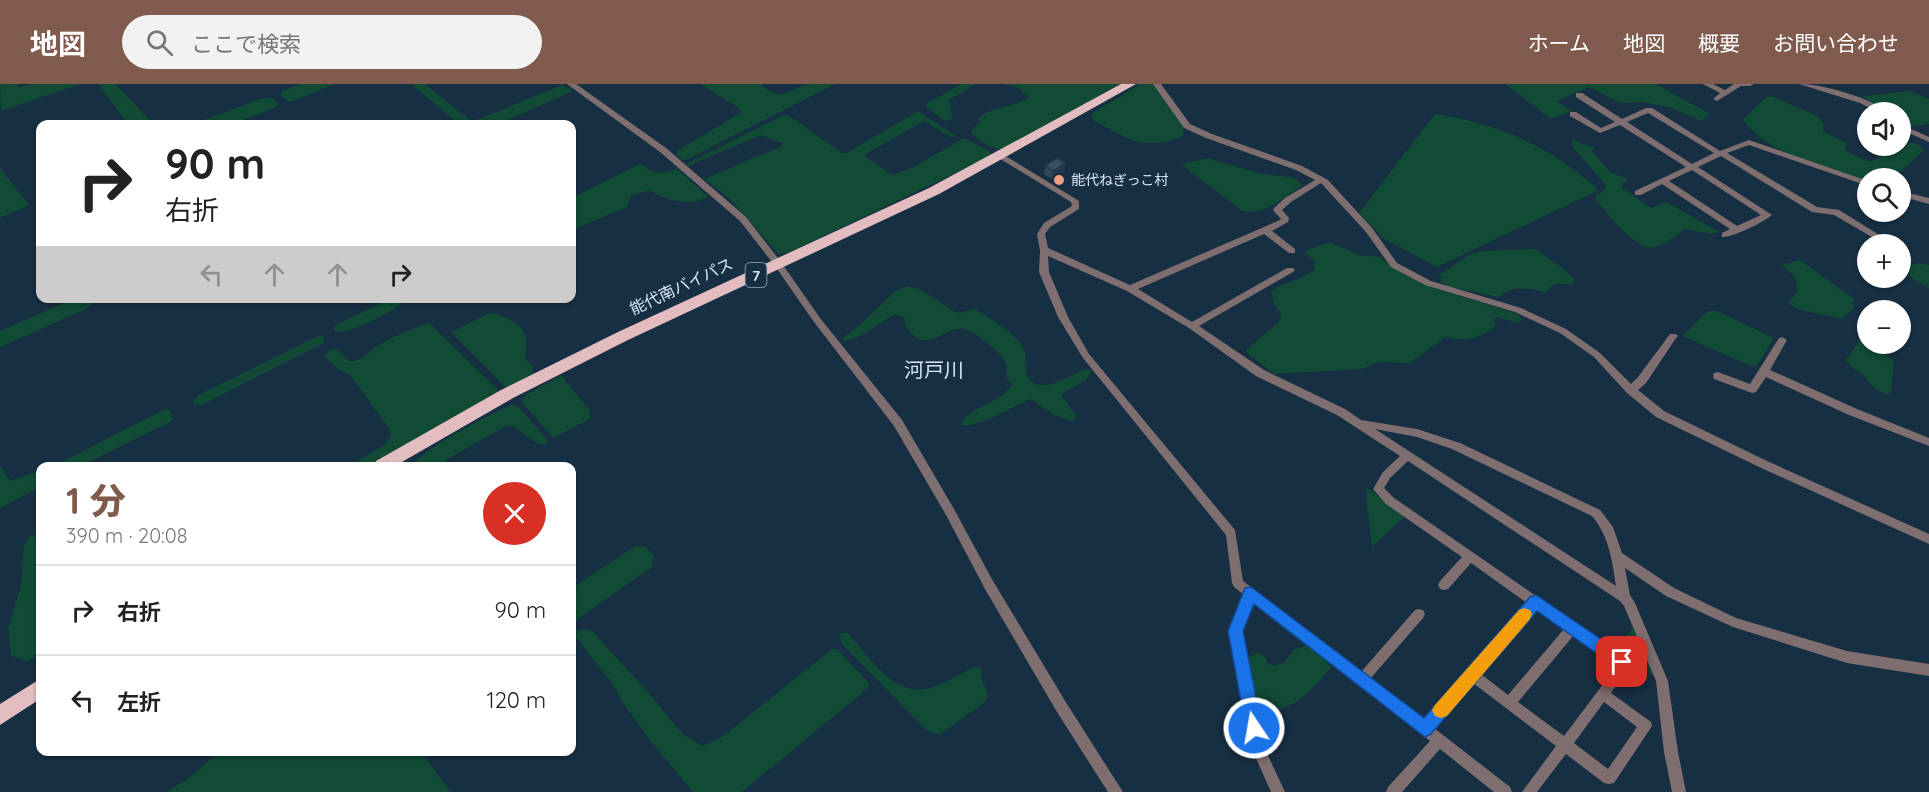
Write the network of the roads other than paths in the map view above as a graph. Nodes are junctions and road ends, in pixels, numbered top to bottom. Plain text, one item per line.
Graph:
1 (571, 84) edge
2 (1130, 84) edge
3 (1157, 84) edge
4 (1707, 84) edge
5 (1750, 84) edge
6 (1803, 84) edge
7 (1726, 93) junction
8 (1579, 95) dead end
9 (1717, 99) dead end
10 (1865, 102) edge
11 (1573, 114) dead end
12 (1621, 122) junction
13 (1911, 131) edge
14 (1929, 140) edge
15 (1721, 153) junction
16 (1001, 157) junction
17 (1691, 167) junction
18 (1321, 180) junction
19 (1857, 180) edge
20 (1663, 181) junction
21 (1638, 193) dead end
22 (1911, 197) edge
23 (1929, 201) edge
24 (1266, 230) junction
25 (1737, 230) junction
26 (1873, 234) edge
27 (1725, 236) dead end
28 (1044, 250) junction
29 (1292, 251) dead end
30 (778, 264) junction
31 (1290, 270) dead end
32 (1130, 289) junction
33 (1192, 326) junction
34 (1674, 336) dead end
35 (1782, 340) dead end
36 (1764, 372) junction
37 (1718, 376) dead end
38 (1631, 390) junction
39 (1356, 422) junction
40 (1928, 438) edge
41 (1408, 455) junction
42 (389, 462) edge
43 (1929, 539) edge
44 (1470, 556) junction
45 (1617, 556) junction
46 (1444, 585) dead end
47 (1251, 593) junction
48 (1624, 597) junction
49 (1536, 602) junction
50 (1419, 614) dead end
51 (1573, 627) junction
52 (1929, 670) edge
53 (1471, 674) junction
54 (1362, 679) junction
55 (36, 691) edge
56 (1603, 694) junction
57 (1509, 703) junction
58 (0, 716) edge
59 (1425, 729) junction
60 (1439, 740) junction
61 (1564, 744) junction
62 (1116, 792) edge
63 (1278, 792) edge
64 (1393, 792) edge
65 (1504, 792) edge
66 (1529, 792) edge
67 (1679, 792) edge

1 - 30 street
2 - 16 highway, 能代南バイパス / 7
3 - 18 street
4 - 7 street
5 - 7 street
6 - 10 street
7 - 9 street
8 - 12 street
11 - 12 street
12 - 15 street
12 - 17 street
13 - 14 street
15 - 17 street
15 - 19 street
15 - 26 street
16 - 28 street
16 - 30 highway, 能代南バイパス / 7
17 - 20 street
17 - 25 street
18 - 24 street
18 - 38 street
20 - 21 street
20 - 25 street
22 - 23 street
24 - 29 street
24 - 32 street
25 - 27 street
28 - 32 street
28 - 47 street
30 - 42 highway, 能代南バイパス / 7
30 - 62 street
31 - 33 street
32 - 33 street
33 - 39 street
34 - 38 street
35 - 36 street
36 - 37 street
36 - 40 street
38 - 43 street
39 - 41 street
39 - 45 street
41 - 44 street
41 - 48 street
44 - 46 street
44 - 49 street
45 - 48 street
45 - 52 street
47 - 54 street
47 - 63 street
48 - 67 street
49 - 51 street
49 - 53 street
50 - 54 street
51 - 56 street
51 - 57 street
53 - 57 street
53 - 59 street
54 - 59 street
55 - 58 highway
56 - 61 street
56 - 61 street
57 - 61 street
59 - 60 street
60 - 64 street
60 - 65 street
61 - 66 street

